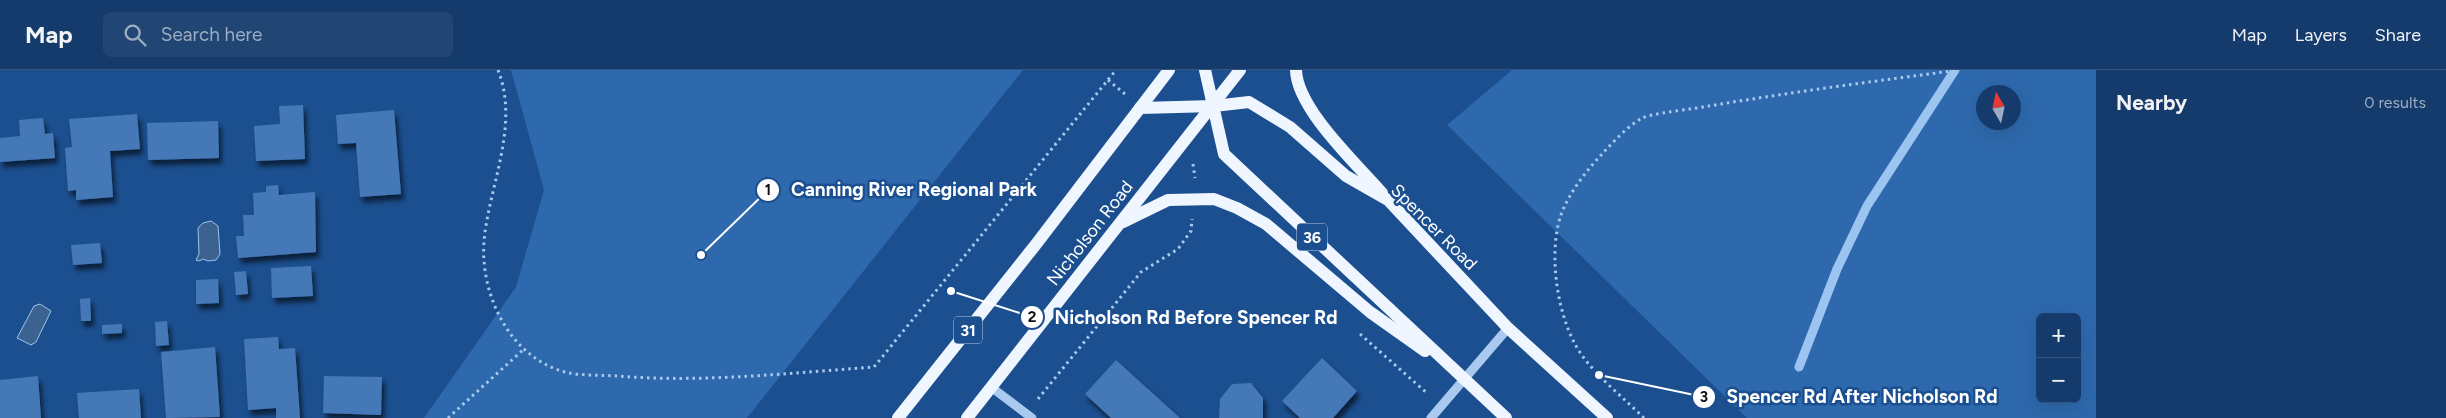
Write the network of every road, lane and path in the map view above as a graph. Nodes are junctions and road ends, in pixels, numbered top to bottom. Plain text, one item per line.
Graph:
1 (498, 70) edge
2 (1116, 70) edge
3 (1169, 70) edge
4 (1205, 70) edge
5 (1240, 70) edge
6 (1296, 70) edge
7 (1959, 70) edge
8 (1214, 106) junction
9 (1140, 108) junction
10 (1193, 160) dead end
11 (1196, 184) dead end
12 (1388, 200) junction
13 (1194, 210) dead end
14 (1119, 224) junction
15 (1508, 328) junction
16 (524, 349) junction
17 (1464, 378) junction
18 (990, 387) junction
19 (1029, 416) edge
20 (448, 418) edge
21 (898, 418) edge
22 (967, 418) edge
23 (1431, 418) edge
24 (1506, 418) edge
25 (1607, 418) edge
26 (1644, 418) edge

1 - 16 path
2 - 16 path
3 - 9 main road, Nicholson Road / 31
4 - 8 main road, 36
5 - 8 main road, Nicholson Road
6 - 12 main road
7 - 26 path
8 - 9 main road, Spencer Road
8 - 12 main road, Spencer Road
8 - 14 main road, Nicholson Road
8 - 17 main road, 36
9 - 21 main road, Nicholson Road / 31
10 - 11 path
12 - 15 main road, Spencer Road
13 - 19 path
14 - 17 main road, 36
14 - 18 main road, Nicholson Road
15 - 17 lane
15 - 25 main road, Spencer Road
16 - 20 path
17 - 23 lane
17 - 24 main road, 36
18 - 19 lane
18 - 22 main road, Nicholson Road

